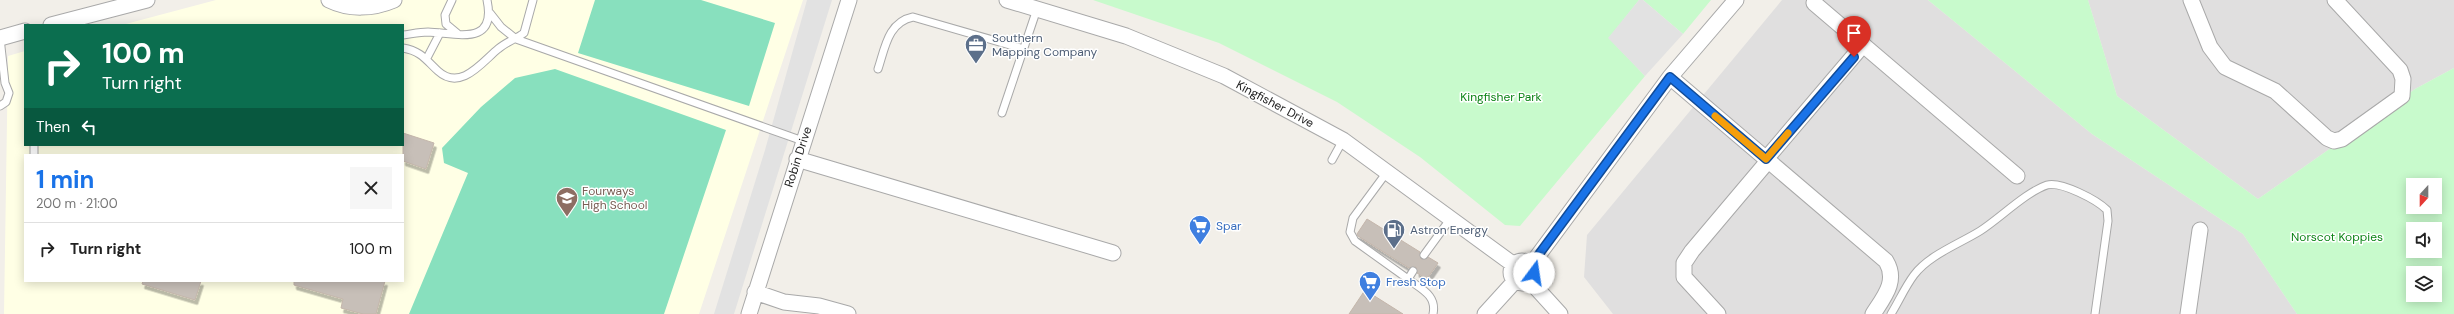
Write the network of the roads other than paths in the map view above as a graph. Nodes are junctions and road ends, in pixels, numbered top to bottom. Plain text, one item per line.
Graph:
1 (147, 0) edge
2 (329, 0) edge
3 (394, 0) edge
4 (452, 0) edge
5 (488, 0) edge
6 (533, 0) edge
7 (849, 0) edge
8 (1007, 0) edge
9 (1736, 0) edge
10 (2191, 0) edge
11 (2334, 0) edge
12 (1814, 3) dead end
13 (1037, 9) junction
14 (490, 13) junction
15 (55, 24) edge
16 (24, 32) edge
17 (440, 33) junction
18 (404, 34) edge
19 (464, 36) junction
20 (0, 38) edge
21 (516, 39) junction
22 (1863, 46) junction
23 (404, 48) edge
24 (1024, 49) junction
25 (427, 58) junction
26 (878, 69) dead end
27 (1670, 77) junction
28 (2, 83) edge
29 (0, 106) edge
30 (1002, 114) dead end
31 (1343, 140) junction
32 (803, 141) junction
33 (797, 159) junction
34 (1332, 160) dead end
35 (1767, 160) junction
36 (1387, 172) junction
37 (2017, 176) dead end
38 (1451, 218) junction
39 (2200, 230) dead end
40 (1113, 253) dead end
41 (1424, 255) dead end
42 (1514, 265) junction
43 (1531, 265) junction
44 (1414, 271) dead end
45 (1408, 279) junction
46 (1522, 281) junction
47 (755, 292) junction
48 (748, 314) edge
49 (848, 314) edge
50 (1433, 314) edge
51 (1485, 314) edge
52 (1560, 314) edge
53 (1718, 314) edge
54 (1873, 314) edge
55 (1891, 314) edge
56 (2095, 314) edge
57 (2188, 314) edge

1 - 15 street
2 - 3 street
4 - 19 lane
5 - 14 lane
6 - 21 lane
7 - 32 street, Robin Drive
8 - 13 street, Kingfisher Drive
9 - 27 street
10 - 11 street
12 - 22 street
13 - 24 lane
13 - 31 street, Kingfisher Drive
14 - 19 lane
14 - 21 lane
16 - 20 street
17 - 18 lane
17 - 19 lane
17 - 25 lane
20 - 28 lane
21 - 25 lane
21 - 32 lane
22 - 35 street
22 - 37 street
23 - 25 lane
24 - 26 lane
24 - 30 lane
27 - 35 street
27 - 43 street
28 - 29 lane
31 - 34 lane
31 - 36 street, Kingfisher Drive
32 - 33 street, Robin Drive
33 - 40 street
33 - 47 street, Robin Drive
35 - 53 street
35 - 54 street
36 - 38 street, Kingfisher Drive
36 - 45 lane
38 - 41 lane
38 - 42 street, Kingfisher Drive
39 - 57 street
42 - 43 street
42 - 46 street
43 - 46 street
44 - 45 lane
45 - 50 lane
46 - 51 street
46 - 52 street
47 - 48 street, Robin Drive
47 - 49 street
55 - 56 lane

